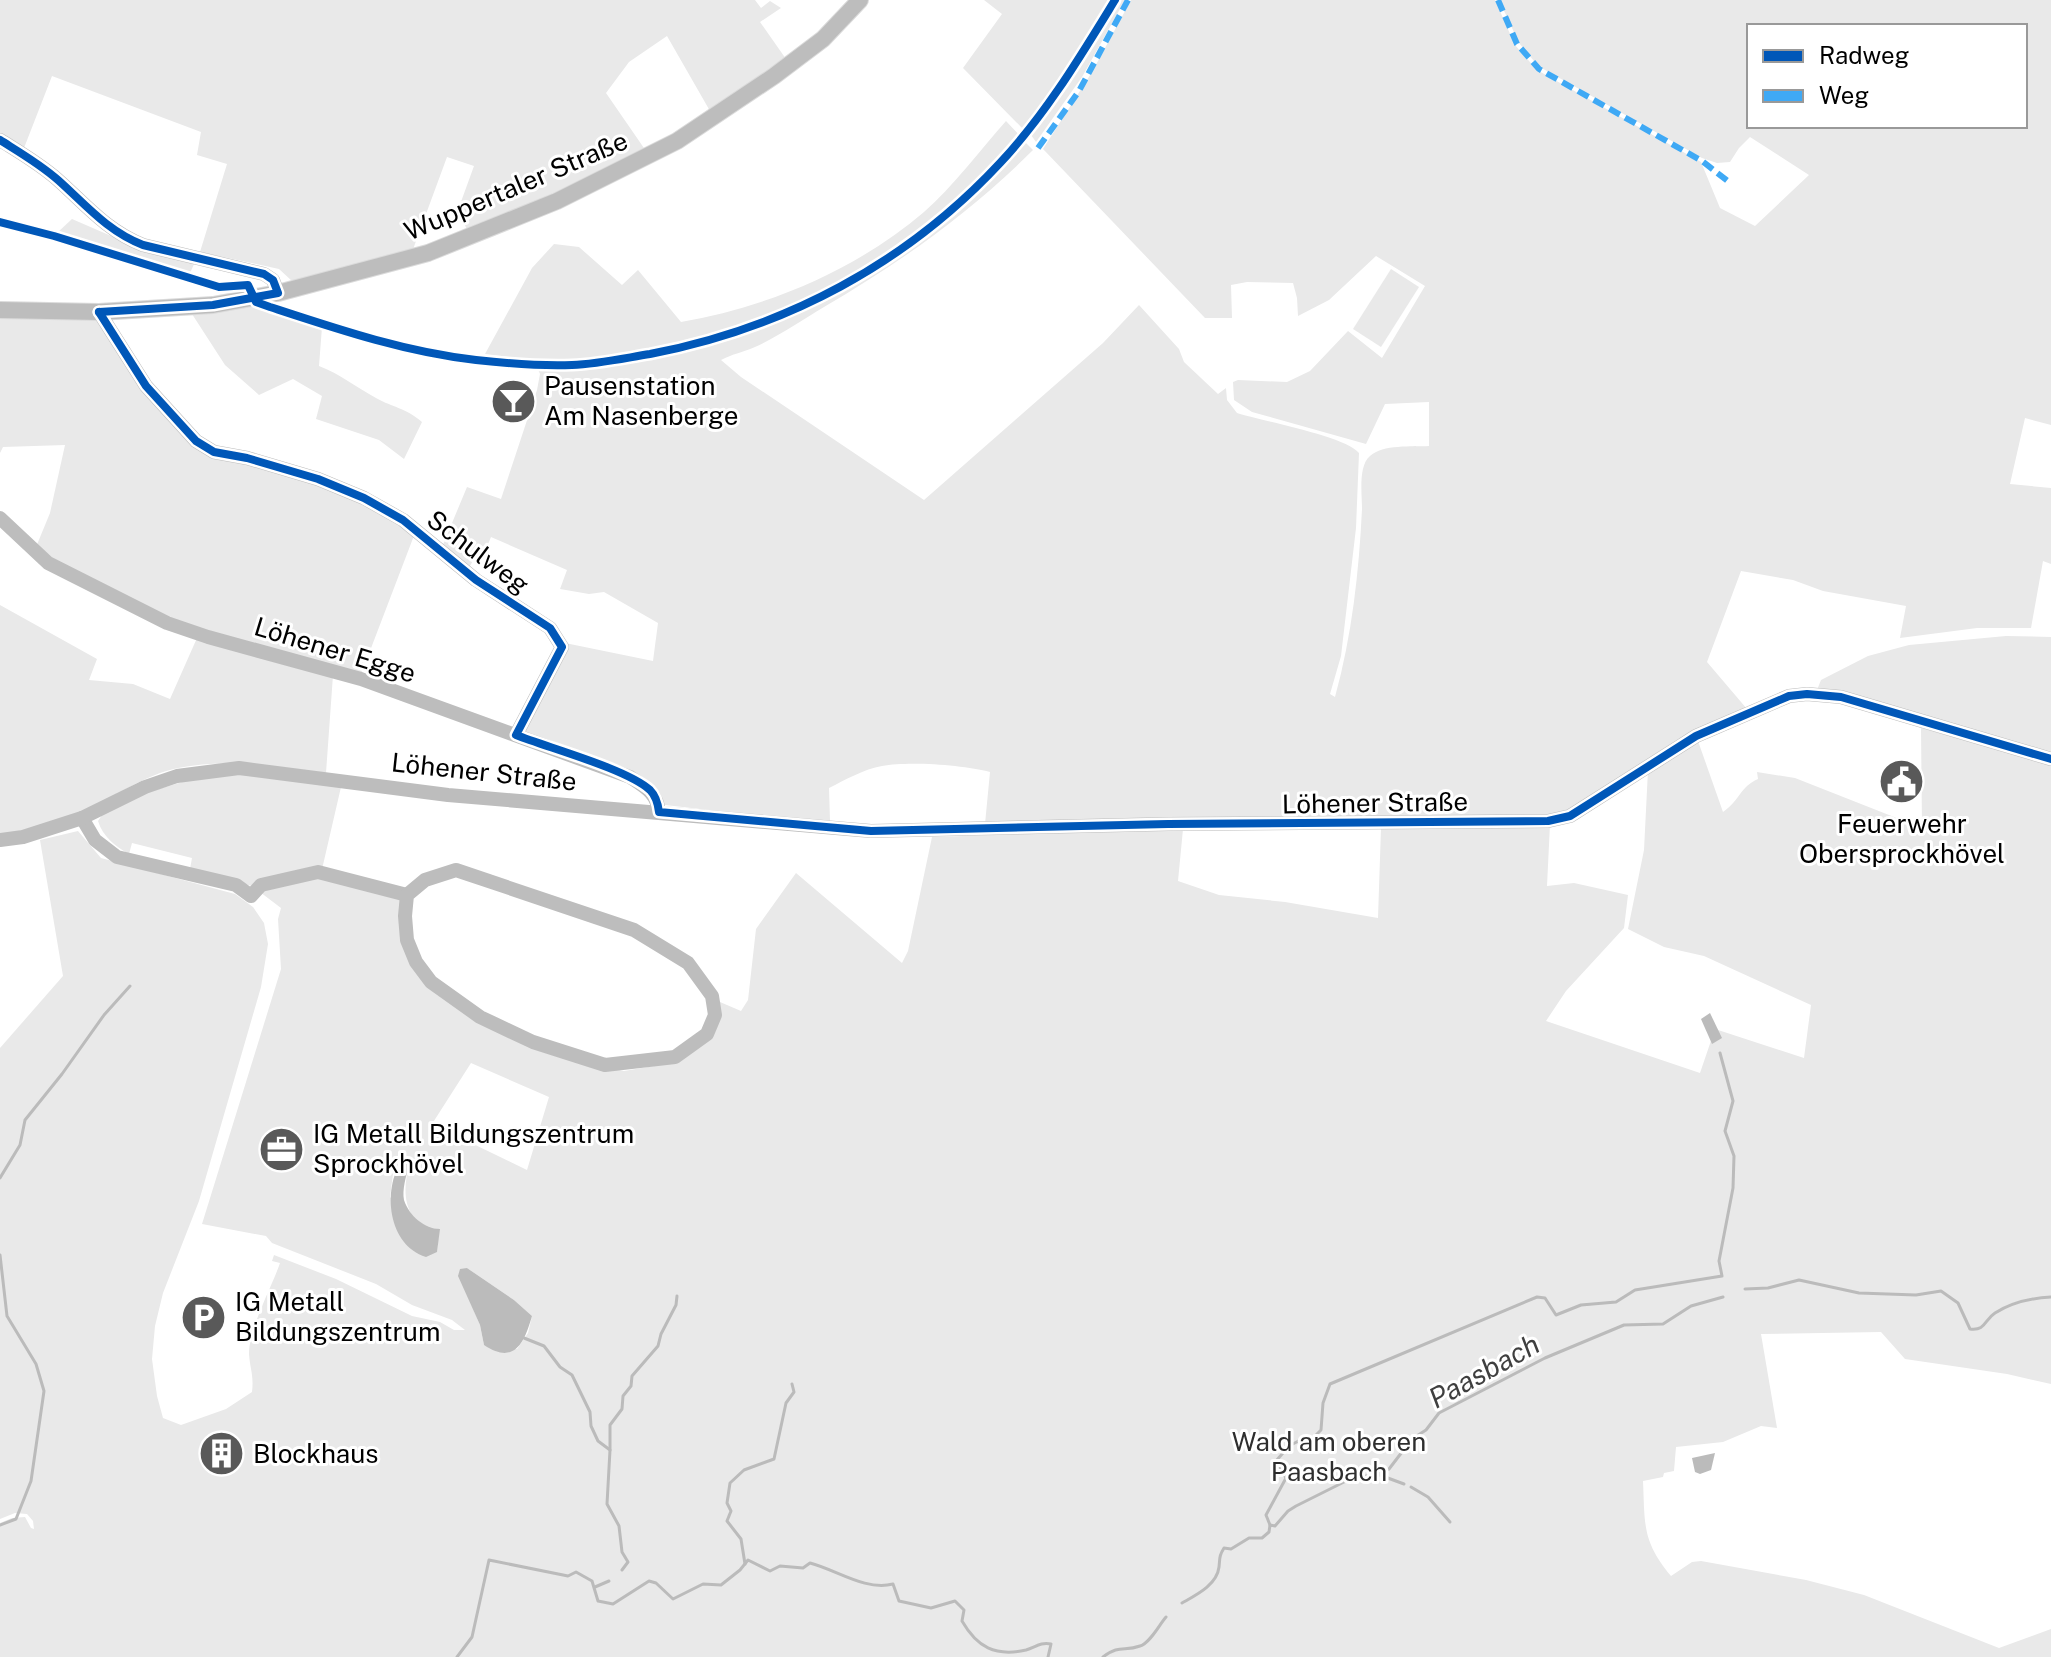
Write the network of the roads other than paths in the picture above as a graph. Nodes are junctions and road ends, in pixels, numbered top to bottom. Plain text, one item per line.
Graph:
1 (860, 0) edge
2 (0, 140) edge
3 (278, 293) junction
4 (0, 310) edge
5 (99, 312) junction
6 (0, 518) edge
7 (516, 735) junction
8 (2051, 759) edge
9 (659, 812) junction
10 (82, 818) junction
11 (0, 840) edge
12 (407, 895) junction

1 - 3 main road, Wuppertaler Straße
2 - 3 street
3 - 5 main road, Wuppertaler Straße
4 - 5 main road, Wuppertaler Straße
5 - 7 street, Schulweg
6 - 7 street, Löhener Egge
7 - 9 street, Löhener Egge
8 - 9 street, Löhener Straße
9 - 10 street, Löhener Straße
10 - 11 street, Löhener Straße
10 - 12 street
12 - 12 street

